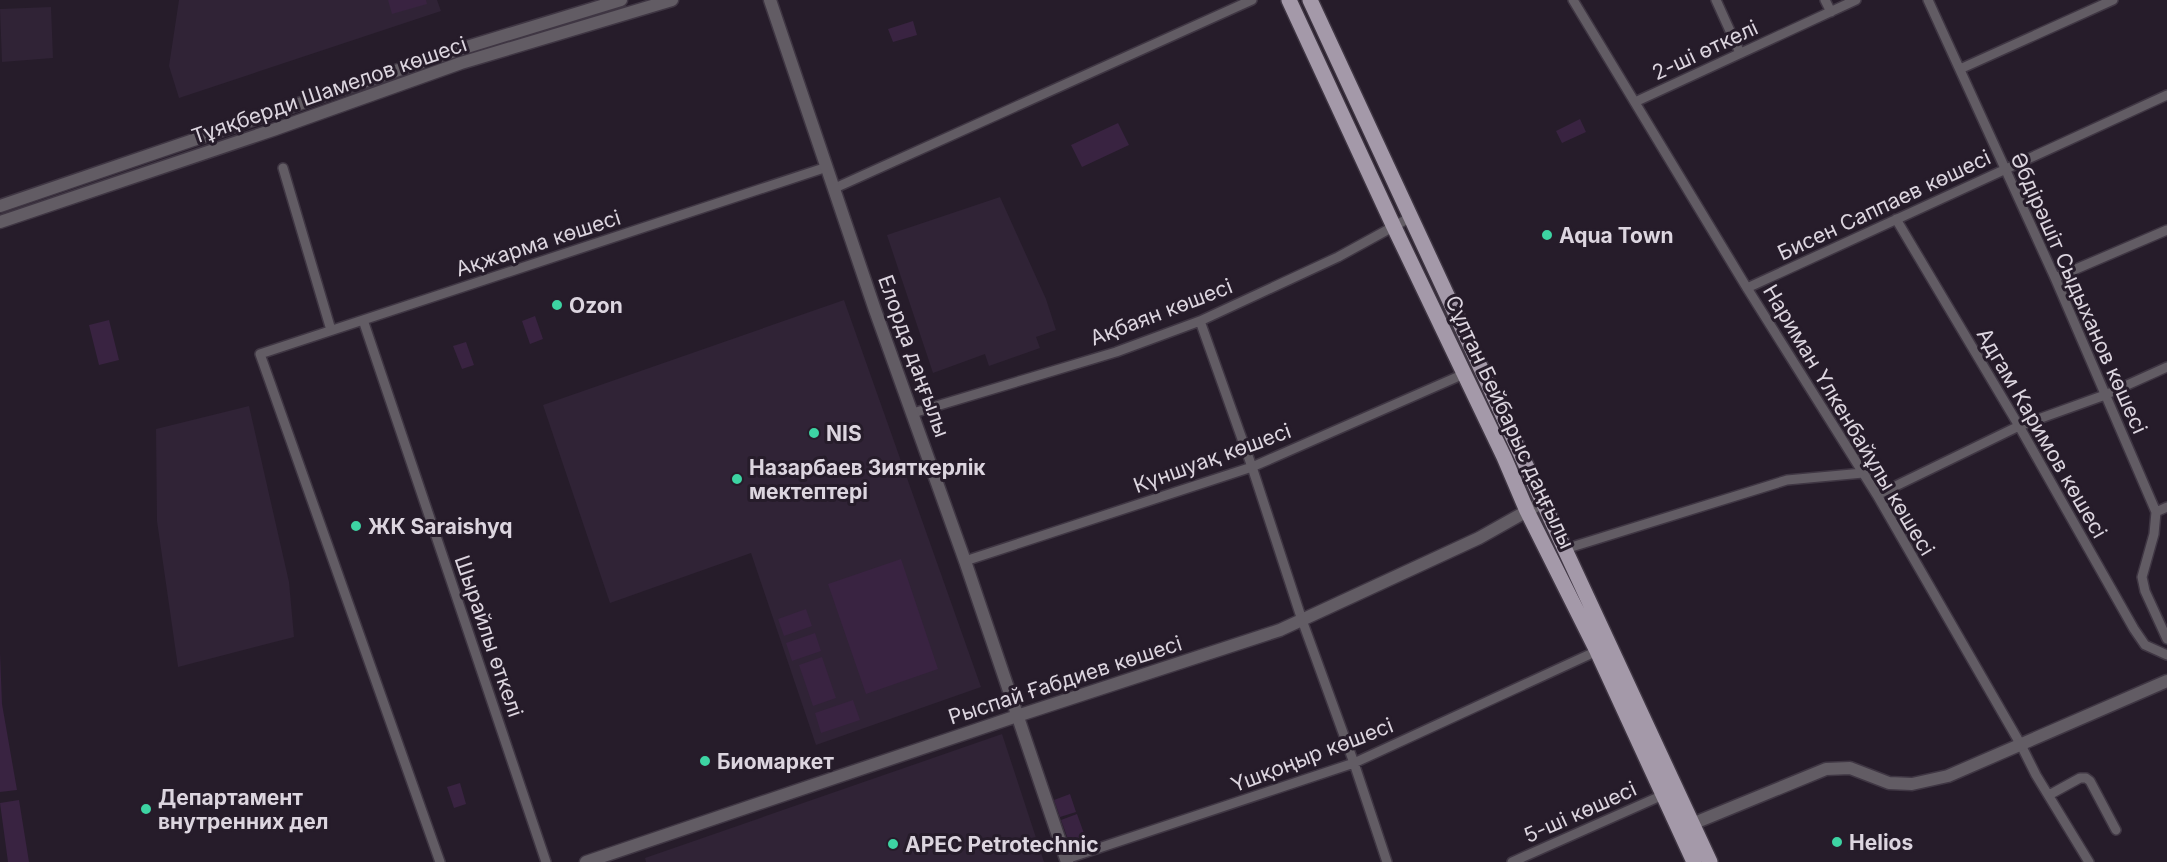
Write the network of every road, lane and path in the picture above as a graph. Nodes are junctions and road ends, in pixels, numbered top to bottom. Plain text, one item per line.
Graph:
1 (621, 0) edge
2 (672, 0) edge
3 (770, 0) edge
4 (1252, 0) edge
5 (1289, 0) edge
6 (1310, 0) edge
7 (1573, 0) edge
8 (1716, 0) edge
9 (1825, 0) edge
10 (1856, 0) edge
11 (1928, 0) edge
12 (2113, 0) edge
13 (1830, 12) junction
14 (1740, 53) junction
15 (1960, 69) junction
16 (2167, 95) edge
17 (1635, 102) junction
18 (298, 105) junction
19 (302, 120) junction
20 (827, 167) junction
21 (283, 168) dead end
22 (2005, 169) junction
23 (835, 188) junction
24 (0, 206) edge
25 (1411, 217) junction
26 (1896, 219) junction
27 (0, 222) edge
28 (1394, 227) junction
29 (2167, 230) edge
30 (2055, 278) junction
31 (1747, 288) junction
32 (363, 320) junction
33 (1200, 321) junction
34 (331, 330) junction
35 (2167, 367) edge
36 (1464, 374) junction
37 (2105, 395) junction
38 (914, 413) junction
39 (2019, 426) junction
40 (1252, 467) junction
41 (1863, 473) junction
42 (1876, 495) junction
43 (1543, 502) junction
44 (2167, 507) edge
45 (1527, 511) junction
46 (2156, 512) junction
47 (1565, 549) junction
48 (965, 561) junction
49 (1302, 620) junction
50 (2167, 639) edge
51 (1597, 651) junction
52 (2167, 655) edge
53 (2167, 681) edge
54 (1017, 716) junction
55 (2021, 745) junction
56 (1354, 763) junction
57 (1663, 795) junction
58 (2049, 795) junction
59 (1692, 824) junction
60 (2116, 830) dead end
61 (1067, 861) edge
62 (440, 862) edge
63 (546, 862) edge
64 (586, 862) edge
65 (1387, 862) edge
66 (1512, 862) edge
67 (1694, 862) edge
68 (1710, 862) edge
69 (2090, 862) edge

1 - 18 street, Тұяқберди Шамелов көшесі
2 - 19 street, Тұяқберди Шамелов көшесі
3 - 20 street, Елорда даңғылы
4 - 23 street
5 - 28 main road, Сұлтан Бейбарыс даңғылы
6 - 25 main road, Сұлтан Бейбарыс даңғылы
7 - 17 street, Нариман Үлкенбайұлы көшесі
8 - 14 street
9 - 13 street
10 - 13 street, 2-ші өткелі
11 - 15 street, Әбдірәшіт Сыдыханов көшесі
12 - 15 street
13 - 14 street, 2-ші өткелі
14 - 17 street, 2-ші өткелі
15 - 22 street, Әбдірәшіт Сыдыханов көшесі
16 - 22 street, Бисен Саппаев көшесі
17 - 31 street, Нариман Үлкенбайұлы көшесі
18 - 19 street
18 - 24 street, Тұяқберди Шамелов көшесі
19 - 27 street, Тұяқберди Шамелов көшесі
20 - 23 street, Елорда даңғылы
20 - 32 street, Ақжарма көшесі
21 - 34 street
22 - 26 street, Бисен Саппаев көшесі
22 - 30 street, Әбдірәшіт Сыдыханов көшесі
23 - 38 street, Елорда даңғылы
25 - 28 street, Ақбаян көшесі
25 - 43 main road, Сұлтан Бейбарыс даңғылы
26 - 31 street, Бисен Саппаев көшесі
26 - 39 street, Адгам Каримов көшесі
28 - 33 street, Ақбаян көшесі
28 - 36 main road, Сұлтан Бейбарыс даңғылы
29 - 30 street
30 - 37 street, Әбдірәшіт Сыдыханов көшесі
31 - 41 street, Нариман Үлкенбайұлы көшесі
32 - 34 street, Ақжарма көшесі
32 - 63 street, Шырайлы өткелі
33 - 38 street, Ақбаян көшесі
33 - 40 street
34 - 62 street, Ақжарма көшесі
35 - 37 street
36 - 40 street, Күншуақ көшесі
36 - 45 main road, Сұлтан Бейбарыс даңғылы
37 - 39 street
37 - 46 street, Әбдірәшіт Сыдыханов көшесі
38 - 48 street, Елорда даңғылы
39 - 42 street
39 - 52 street, Адгам Каримов көшесі
40 - 48 street, Күншуақ көшесі
40 - 49 street
41 - 42 street, Нариман Үлкенбайұлы көшесі
41 - 47 street
42 - 55 street, Нариман Үлкенбайұлы көшесі
43 - 45 street, Рыспай Ғабдиев көшесі
43 - 47 main road, Сұлтан Бейбарыс даңғылы
44 - 46 street
45 - 49 street, Рыспай Ғабдиев көшесі
45 - 51 main road, Сұлтан Бейбарыс даңғылы
46 - 50 street
47 - 59 main road, Сұлтан Бейбарыс даңғылы
48 - 54 street, Елорда даңғылы
49 - 54 street, Рыспай Ғабдиев көшесі
49 - 56 street
51 - 56 street, Үшқоңыр көшесі
51 - 57 main road, Сұлтан Бейбарыс даңғылы
53 - 55 street
54 - 61 street, Елорда даңғылы
54 - 64 street, Рыспай Ғабдиев көшесі
55 - 58 street, Нариман Үлкенбайұлы көшесі
55 - 59 street
56 - 61 street, Үшқоңыр көшесі
56 - 65 street
57 - 66 street, 5-ші көшесі
57 - 67 main road, Сұлтан Бейбарыс даңғылы
58 - 60 street
58 - 69 street, Нариман Үлкенбайұлы көшесі
59 - 68 main road, Сұлтан Бейбарыс даңғылы

